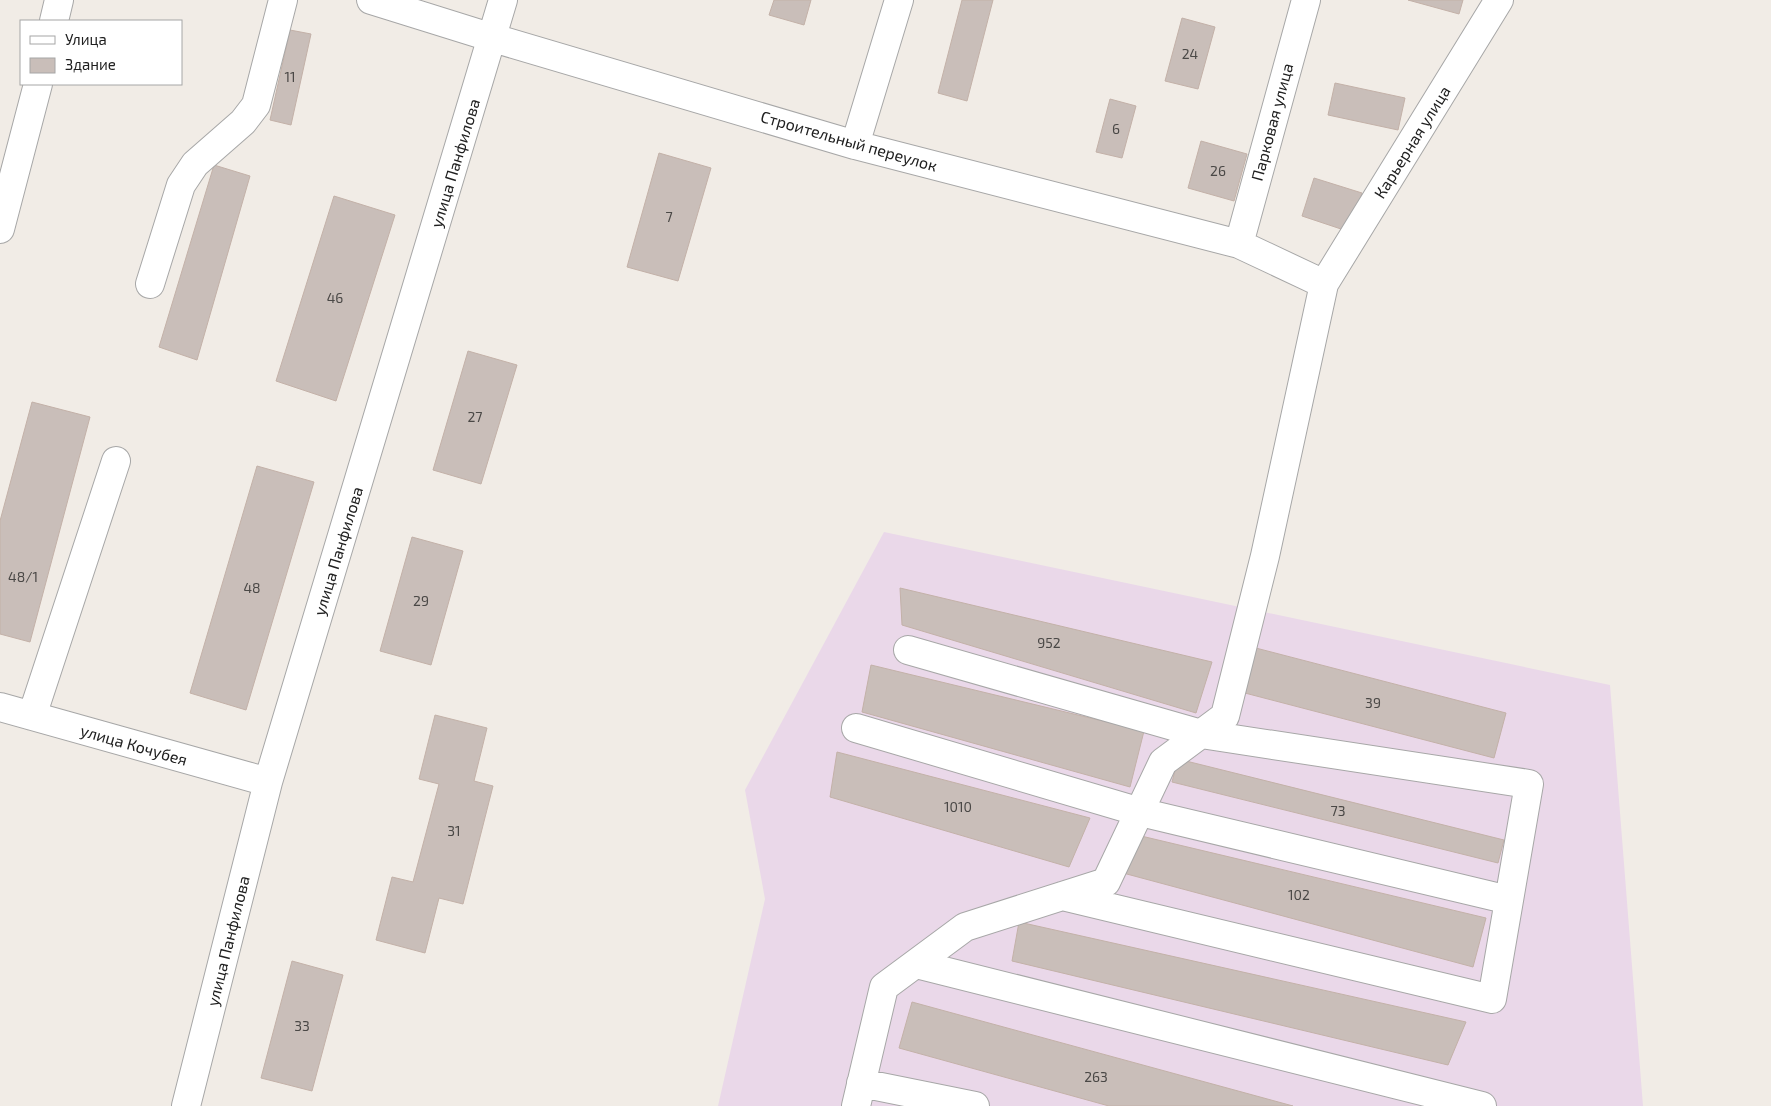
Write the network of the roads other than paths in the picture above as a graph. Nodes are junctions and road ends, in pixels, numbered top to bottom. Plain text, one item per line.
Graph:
1 (59, 0) edge
2 (284, 0) edge
3 (371, 0) edge
4 (503, 0) edge
5 (899, 0) edge
6 (1306, 0) edge
7 (1499, 0) edge
8 (54, 20) edge
9 (493, 38) junction
10 (38, 85) edge
11 (856, 145) junction
12 (0, 229) edge
13 (1239, 244) junction
14 (150, 284) dead end
15 (1324, 284) junction
16 (116, 461) dead end
17 (908, 650) dead end
18 (0, 708) edge
19 (32, 716) junction
20 (856, 728) dead end
21 (1201, 734) junction
22 (268, 782) junction
23 (1140, 812) junction
24 (1062, 896) junction
25 (1509, 900) junction
26 (916, 964) junction
27 (859, 1094) edge
28 (186, 1106) edge
29 (975, 1106) edge
30 (1482, 1106) edge

1 - 8 street
2 - 14 street
3 - 9 street, Строительный переулок
4 - 9 street, улица Панфилова
5 - 11 street
6 - 13 street, Парковая улица
7 - 15 street, Карьерная улица
9 - 11 street, Строительный переулок
9 - 22 street, улица Панфилова
10 - 12 street
11 - 13 street, Строительный переулок
13 - 15 street, Строительный переулок
15 - 21 street, Карьерная улица
16 - 19 street
17 - 21 street
18 - 19 street, улица Кочубея
19 - 22 street, улица Кочубея
20 - 23 street
21 - 23 street, Карьерная улица
21 - 25 street
22 - 28 street, улица Панфилова
23 - 24 street, Карьерная улица
23 - 25 street
24 - 25 street
24 - 26 street, Карьерная улица
26 - 27 street, Карьерная улица
26 - 30 street
27 - 29 street

